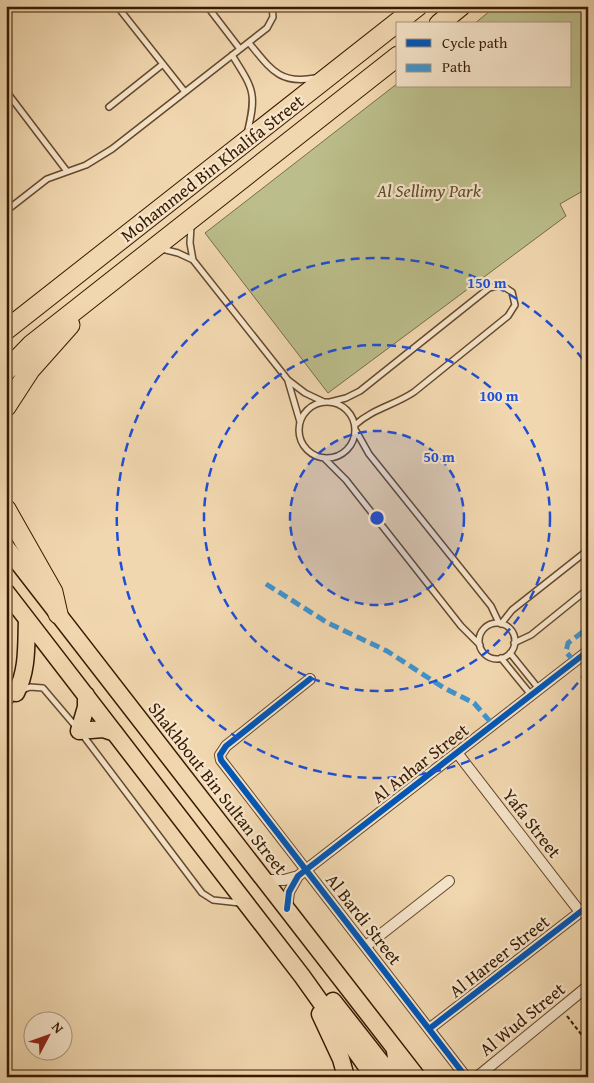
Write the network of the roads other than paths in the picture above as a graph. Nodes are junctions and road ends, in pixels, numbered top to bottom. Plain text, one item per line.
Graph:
1 (117, 6) edge
2 (207, 6) edge
3 (272, 6) edge
4 (418, 6) edge
5 (461, 6) edge
6 (398, 22) edge
7 (441, 22) edge
8 (396, 23) edge
9 (249, 43) junction
10 (240, 49) junction
11 (232, 55) junction
12 (396, 58) edge
13 (163, 64) junction
14 (331, 75) junction
15 (6, 91) edge
16 (185, 92) junction
17 (109, 107) dead end
18 (245, 143) junction
19 (66, 170) junction
20 (6, 210) edge
21 (193, 217) junction
22 (153, 248) junction
23 (193, 260) junction
24 (86, 302) junction
25 (39, 305) junction
26 (6, 320) edge
27 (6, 330) edge
28 (6, 371) edge
29 (288, 380) junction
30 (327, 402) junction
31 (6, 407) edge
32 (300, 422) junction
33 (355, 428) junction
34 (325, 459) junction
35 (6, 509) edge
36 (6, 547) edge
37 (588, 550) edge
38 (588, 589) edge
39 (6, 592) edge
40 (58, 614) junction
41 (27, 620) junction
42 (500, 624) junction
43 (514, 643) junction
44 (480, 645) junction
45 (588, 651) edge
46 (510, 653) junction
47 (501, 658) junction
48 (310, 679) dead end
49 (536, 693) junction
50 (86, 695) junction
51 (11, 699) edge
52 (79, 731) junction
53 (115, 733) junction
54 (458, 754) junction
55 (307, 869) junction
56 (298, 876) junction
57 (264, 880) junction
58 (450, 881) dead end
59 (246, 904) junction
60 (287, 909) junction
61 (584, 909) edge
62 (260, 921) junction
63 (366, 946) junction
64 (302, 976) junction
65 (588, 986) edge
66 (429, 1029) junction
67 (394, 1047) junction
68 (346, 1077) edge
69 (374, 1077) edge
70 (417, 1077) edge
71 (466, 1077) edge
72 (477, 1077) edge

1 - 13 lane
2 - 10 lane
3 - 9 lane
4 - 6 highway, Mohammed Bin Khalifa Street
5 - 7 highway
8 - 14 highway, Mohammed Bin Khalifa Street
9 - 10 lane
9 - 14 lane
10 - 11 lane
11 - 16 lane
11 - 18 lane
12 - 21 highway, Mohammed Bin Khalifa Street
13 - 16 lane
13 - 17 lane
14 - 18 highway, Mohammed Bin Khalifa Street
15 - 19 lane
16 - 19 lane
18 - 25 highway, Mohammed Bin Khalifa Street
19 - 20 lane
21 - 22 highway, Mohammed Bin Khalifa Street
21 - 23 lane
22 - 23 lane
22 - 24 highway, Mohammed Bin Khalifa Street
23 - 29 lane
24 - 28 highway, Mohammed Bin Khalifa Street
24 - 31 highway
25 - 26 highway
25 - 27 highway, Mohammed Bin Khalifa Street
29 - 30 lane
29 - 32 lane
30 - 32 lane
30 - 33 lane
30 - 33 lane
32 - 34 lane
33 - 34 lane
33 - 42 lane
34 - 44 lane
35 - 40 highway
36 - 40 main road, Shakhbout Bin Sultan Street
37 - 42 lane
38 - 43 lane
39 - 41 main road
40 - 57 main road, Shakhbout Bin Sultan Street
41 - 50 main road
41 - 51 main road
42 - 43 lane
42 - 44 lane
43 - 46 lane
44 - 47 lane
45 - 49 street, Al Anhar Street
46 - 47 lane
46 - 49 lane
47 - 49 lane
48 - 55 street, Al Bardi Street
49 - 54 street, Al Anhar Street
50 - 52 main road
50 - 53 main road
51 - 52 lane
52 - 53 main road
52 - 59 lane
53 - 59 main road
54 - 55 street, Al Anhar Street
54 - 61 street, Yafa Street
55 - 56 street, Al Anhar Street
55 - 63 street, Al Bardi Street
56 - 57 street, Al Anhar Street
56 - 60 street, Al Anhar Street
57 - 60 main road, Shakhbout Bin Sultan Street
58 - 63 street, Al Bardi Street
59 - 62 main road
60 - 67 main road, Shakhbout Bin Sultan Street
61 - 66 street, Al Hareer Street
62 - 64 main road
62 - 67 main road
63 - 66 street, Al Bardi Street
64 - 68 main road
64 - 69 main road
65 - 72 street, Al Wud Street
66 - 71 street, Al Bardi Street
67 - 70 main road, Shakhbout Bin Sultan Street

